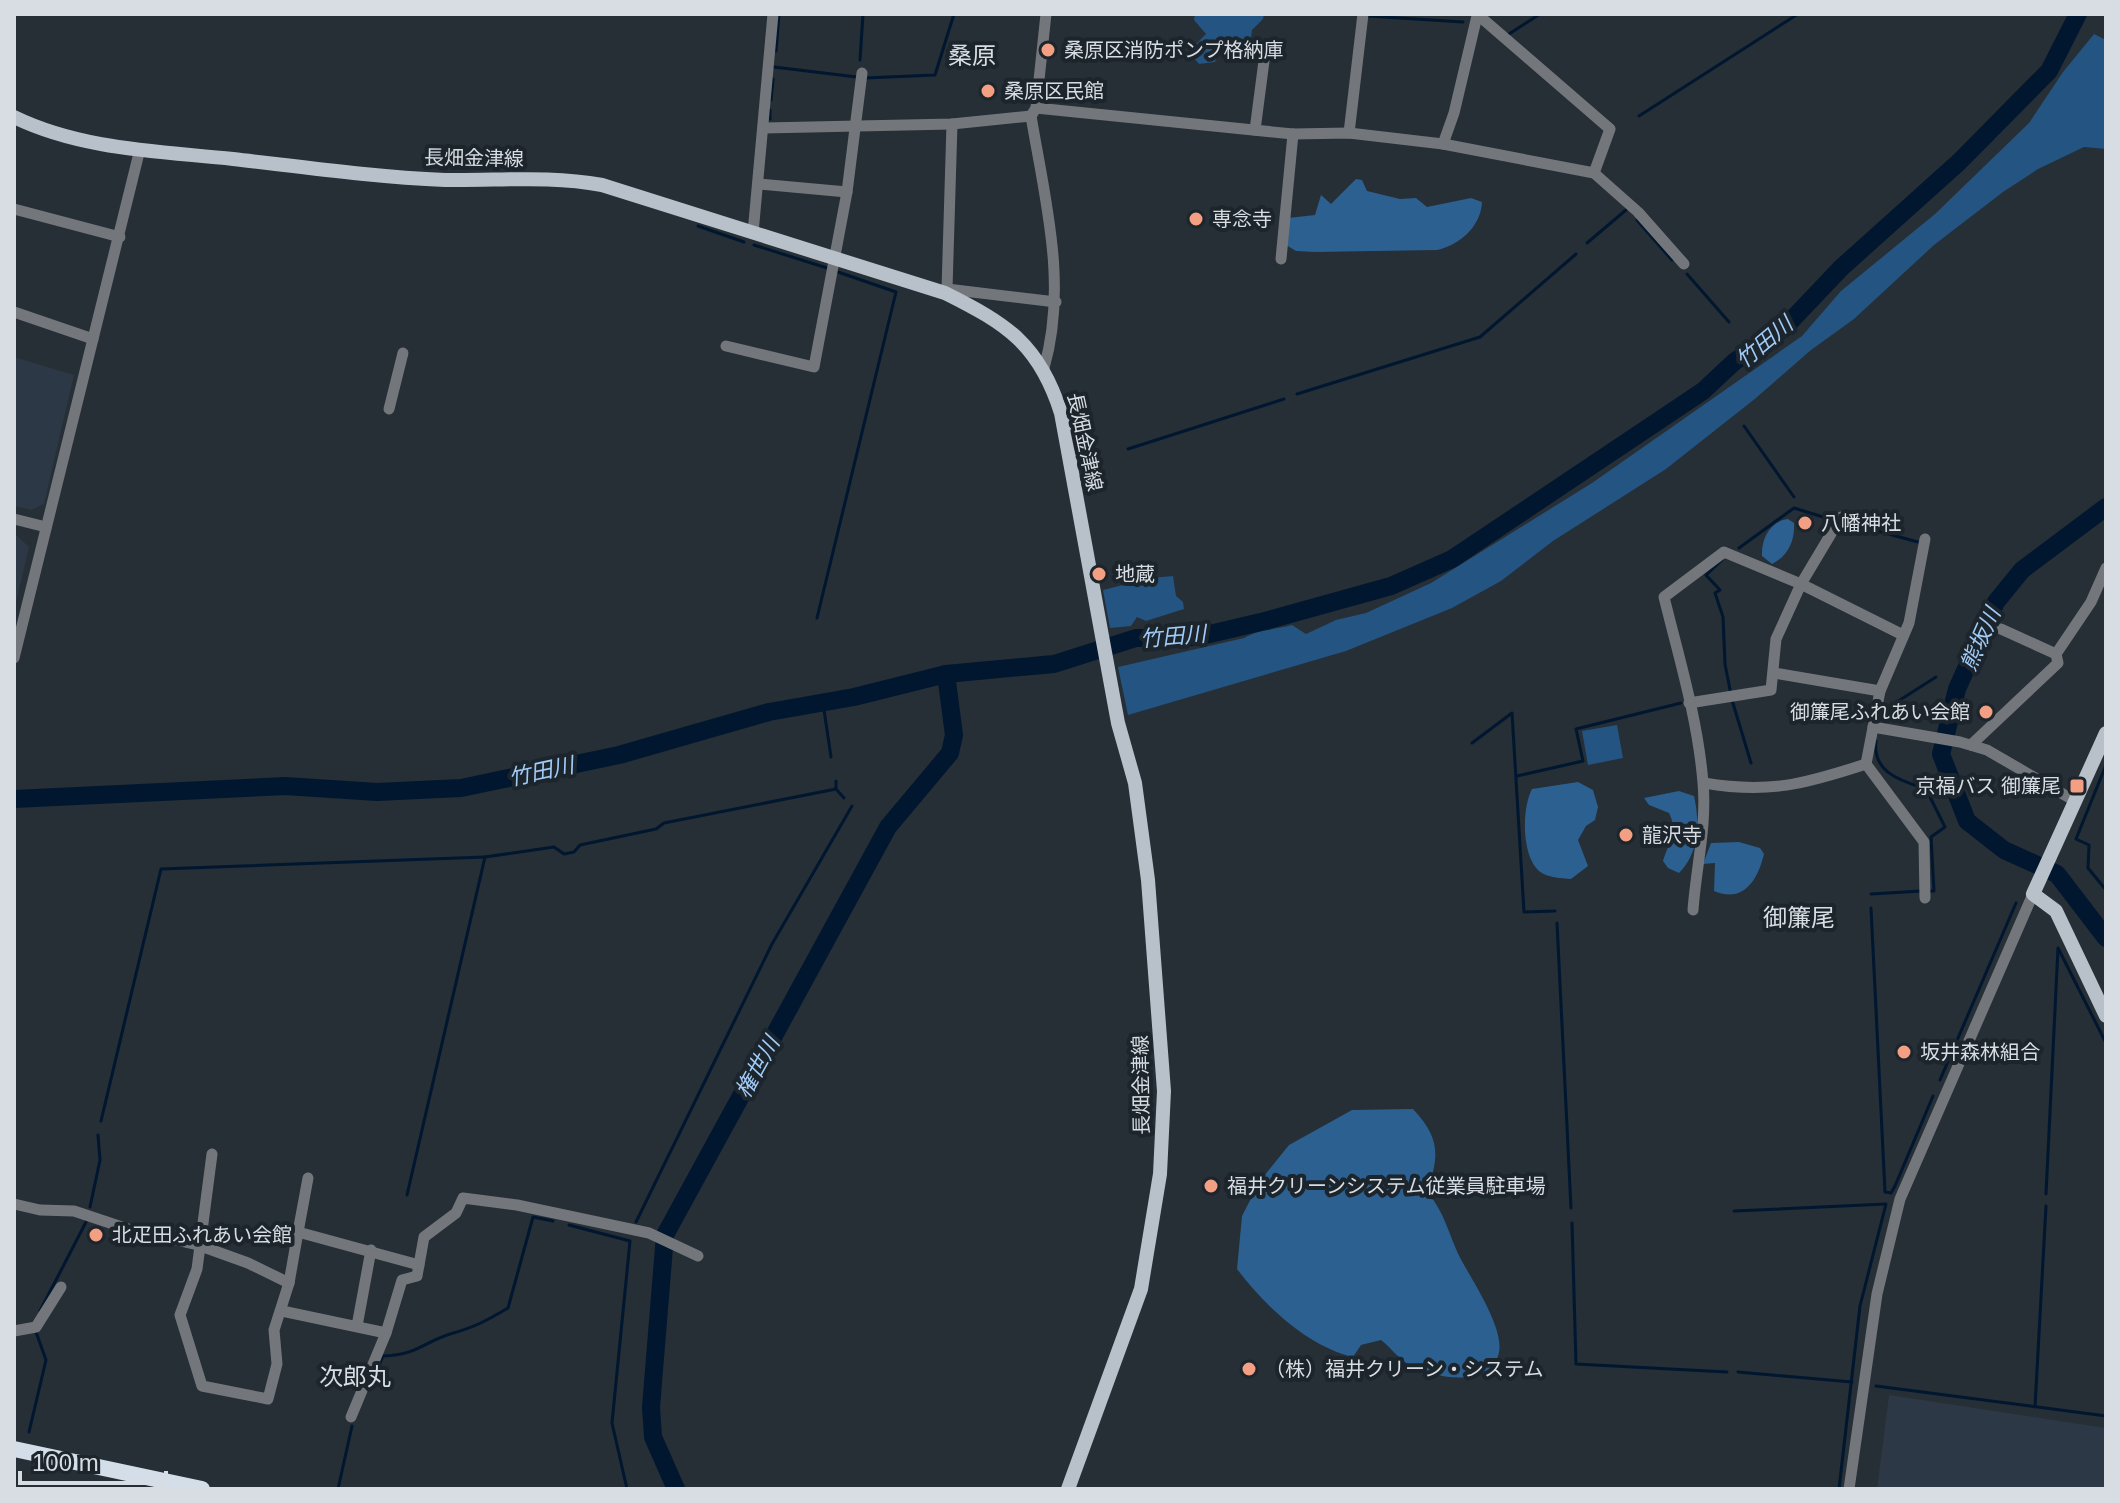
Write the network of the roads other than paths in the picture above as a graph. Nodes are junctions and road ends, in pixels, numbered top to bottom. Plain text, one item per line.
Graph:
1 (773, 14) edge
2 (1046, 14) edge
3 (1363, 14) edge
4 (1477, 15) edge
5 (1264, 61) dead end
6 (862, 73) dead end
7 (1034, 112) junction
8 (14, 117) edge
9 (952, 124) junction
10 (857, 127) junction
11 (764, 128) junction
12 (1255, 130) junction
13 (1349, 133) junction
14 (1293, 134) junction
15 (1443, 144) junction
16 (140, 149) junction
17 (1594, 173) junction
18 (759, 184) junction
19 (847, 192) junction
20 (14, 209) edge
21 (753, 233) junction
22 (120, 237) junction
23 (1281, 259) dead end
24 (835, 260) junction
25 (1684, 264) dead end
26 (946, 291) junction
27 (1056, 302) junction
28 (14, 312) edge
29 (93, 339) junction
30 (726, 346) dead end
31 (403, 353) dead end
32 (1044, 368) junction
33 (389, 409) dead end
34 (1841, 517) dead end
35 (14, 519) edge
36 (46, 527) junction
37 (1925, 539) dead end
38 (2106, 568) edge
39 (1801, 584) junction
40 (2001, 629) dead end
41 (1901, 634) junction
42 (2056, 654) junction
43 (14, 658) edge
44 (1774, 673) junction
45 (1880, 691) junction
46 (1689, 703) junction
47 (1873, 727) junction
48 (2106, 733) edge
49 (1971, 745) junction
50 (1866, 764) junction
51 (1704, 783) junction
52 (2075, 801) junction
53 (2033, 894) junction
54 (1925, 898) dead end
55 (1693, 910) dead end
56 (2106, 1016) edge
57 (212, 1154) dead end
58 (308, 1178) dead end
59 (14, 1204) edge
60 (298, 1232) junction
61 (198, 1245) junction
62 (371, 1250) junction
63 (698, 1256) dead end
64 (419, 1265) junction
65 (289, 1283) junction
66 (61, 1287) dead end
67 (282, 1311) junction
68 (357, 1326) junction
69 (14, 1331) edge
70 (386, 1333) junction
71 (351, 1417) dead end
72 (14, 1449) edge
73 (202, 1489) edge
74 (1068, 1489) edge
75 (1849, 1489) edge

1 - 11 street
2 - 7 street
3 - 13 street
4 - 15 street
4 - 17 street
5 - 12 street
6 - 10 street
7 - 9 street
7 - 12 street
7 - 27 street
8 - 16 main road, 長畑金津線
9 - 10 street
9 - 26 street
10 - 11 street
10 - 19 street
11 - 18 street
12 - 14 street
13 - 14 street
13 - 15 street
14 - 23 street
15 - 17 street
16 - 21 main road, 長畑金津線
16 - 22 street
17 - 25 street
18 - 19 street
18 - 21 street
19 - 24 street
20 - 22 street
21 - 24 main road, 長畑金津線
22 - 29 street
24 - 26 main road, 長畑金津線
24 - 30 street
26 - 27 street
26 - 32 main road, 長畑金津線
27 - 32 street
28 - 29 street
29 - 36 street
31 - 33 street
32 - 74 main road, 長畑金津線
34 - 39 street
35 - 36 street
36 - 43 street
37 - 41 street
38 - 42 street
39 - 41 street
39 - 44 street
39 - 46 street
40 - 42 street
41 - 45 street
42 - 49 street
44 - 45 street
44 - 46 street
45 - 47 street
46 - 51 street
47 - 49 street
47 - 50 street
48 - 52 main road
49 - 52 street
50 - 51 street
50 - 54 street
51 - 55 street
52 - 53 main road
53 - 56 main road
53 - 75 street
57 - 61 street
58 - 60 street
59 - 61 street
60 - 62 street
60 - 65 street
61 - 65 street
61 - 67 street
62 - 64 street
62 - 68 street
63 - 64 street
64 - 70 street
65 - 67 street
66 - 69 street
67 - 68 street
68 - 70 street
70 - 71 street
72 - 73 highway

